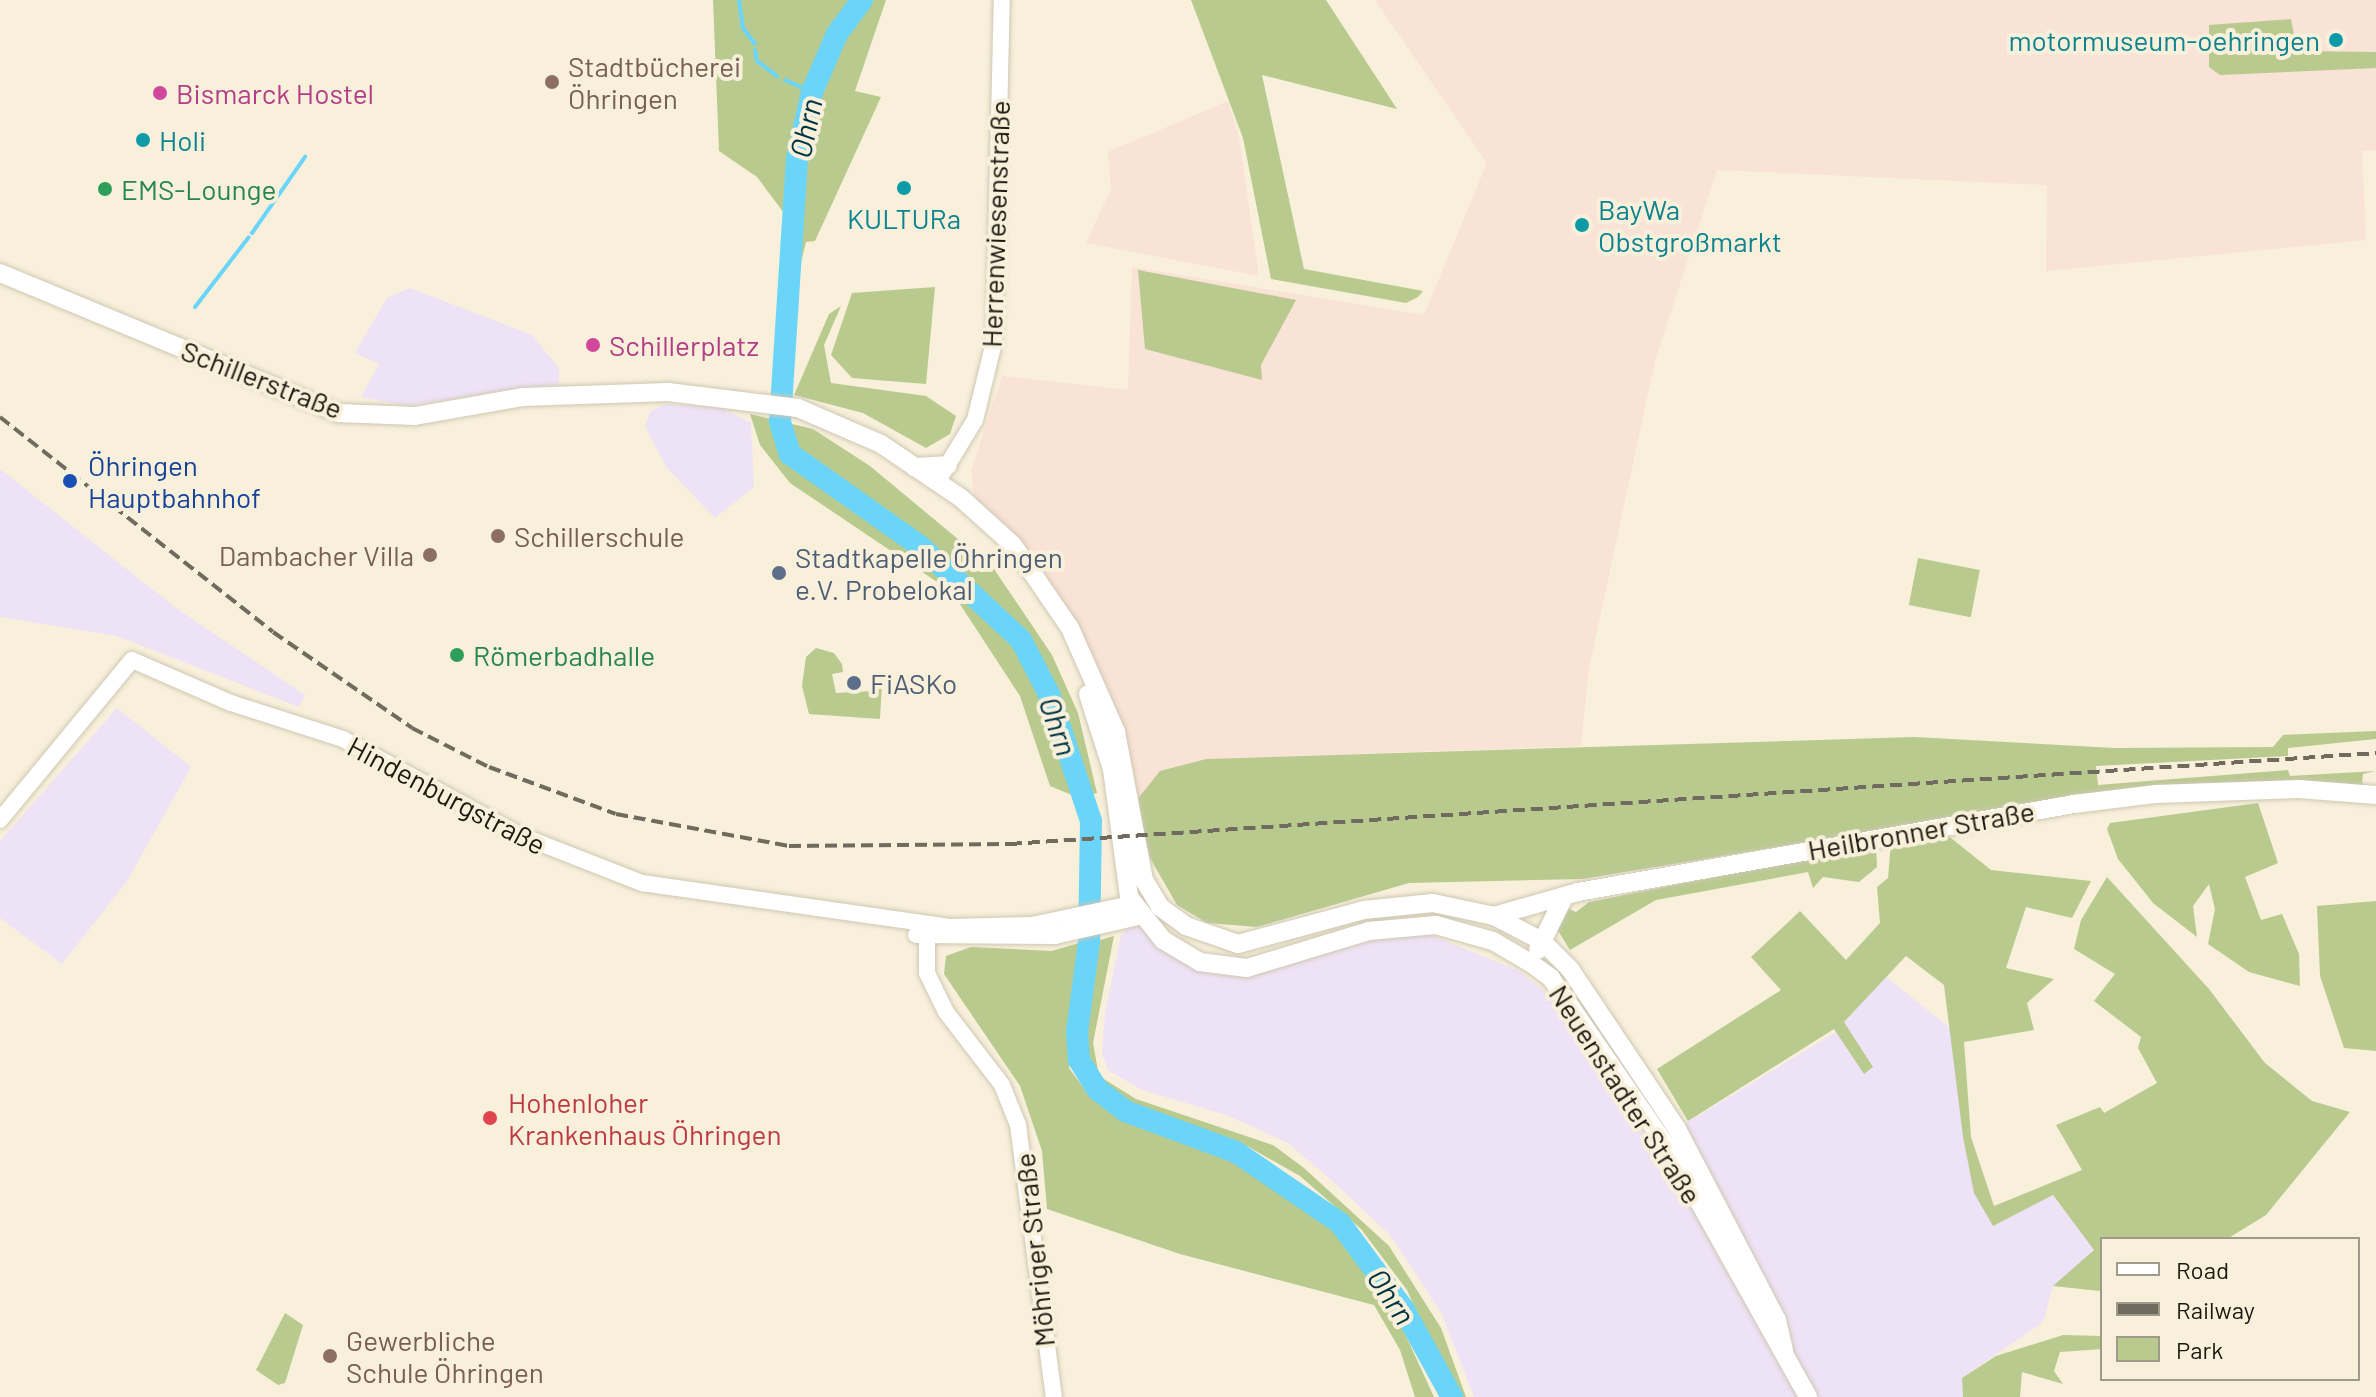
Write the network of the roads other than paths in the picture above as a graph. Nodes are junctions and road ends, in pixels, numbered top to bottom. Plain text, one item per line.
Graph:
1 (1002, 0) edge
2 (0, 273) edge
3 (948, 465) junction
4 (914, 467) junction
5 (935, 483) junction
6 (961, 498) junction
7 (2376, 795) edge
8 (0, 820) edge
9 (1564, 897) junction
10 (1155, 901) junction
11 (1542, 906) junction
12 (1137, 910) junction
13 (1111, 916) junction
14 (1494, 916) junction
15 (926, 931) junction
16 (1525, 931) junction
17 (1542, 941) junction
18 (1515, 953) junction
19 (1532, 964) junction
20 (1720, 1226) junction
21 (1054, 1397) edge
22 (1808, 1397) edge

1 - 3 street, Herrenwiesenstraße
2 - 4 main road, Schillerstraße
3 - 4 main road
3 - 5 street, Herrenwiesenstraße
3 - 6 street
4 - 5 main road
5 - 6 main road
5 - 12 main road
6 - 10 main road
7 - 9 main road, Heilbronner Straße
8 - 15 street, Hindenburgstraße
9 - 11 main road, Heilbronner Straße
9 - 17 main road
10 - 12 main road
10 - 14 main road
11 - 14 main road, Heilbronner Straße
11 - 16 main road
12 - 13 street, Hindenburgstraße
12 - 18 main road
13 - 15 street, Hindenburgstraße
13 - 15 street, Hindenburgstraße
14 - 16 main road
15 - 21 street, Möhriger Straße
16 - 17 main road, Neuenstadter Straße
16 - 18 main road
17 - 19 main road
17 - 20 main road, Neuenstadter Straße
18 - 19 main road
19 - 20 main road, Neuenstadter Straße
20 - 22 main road, Neuenstadter Straße

